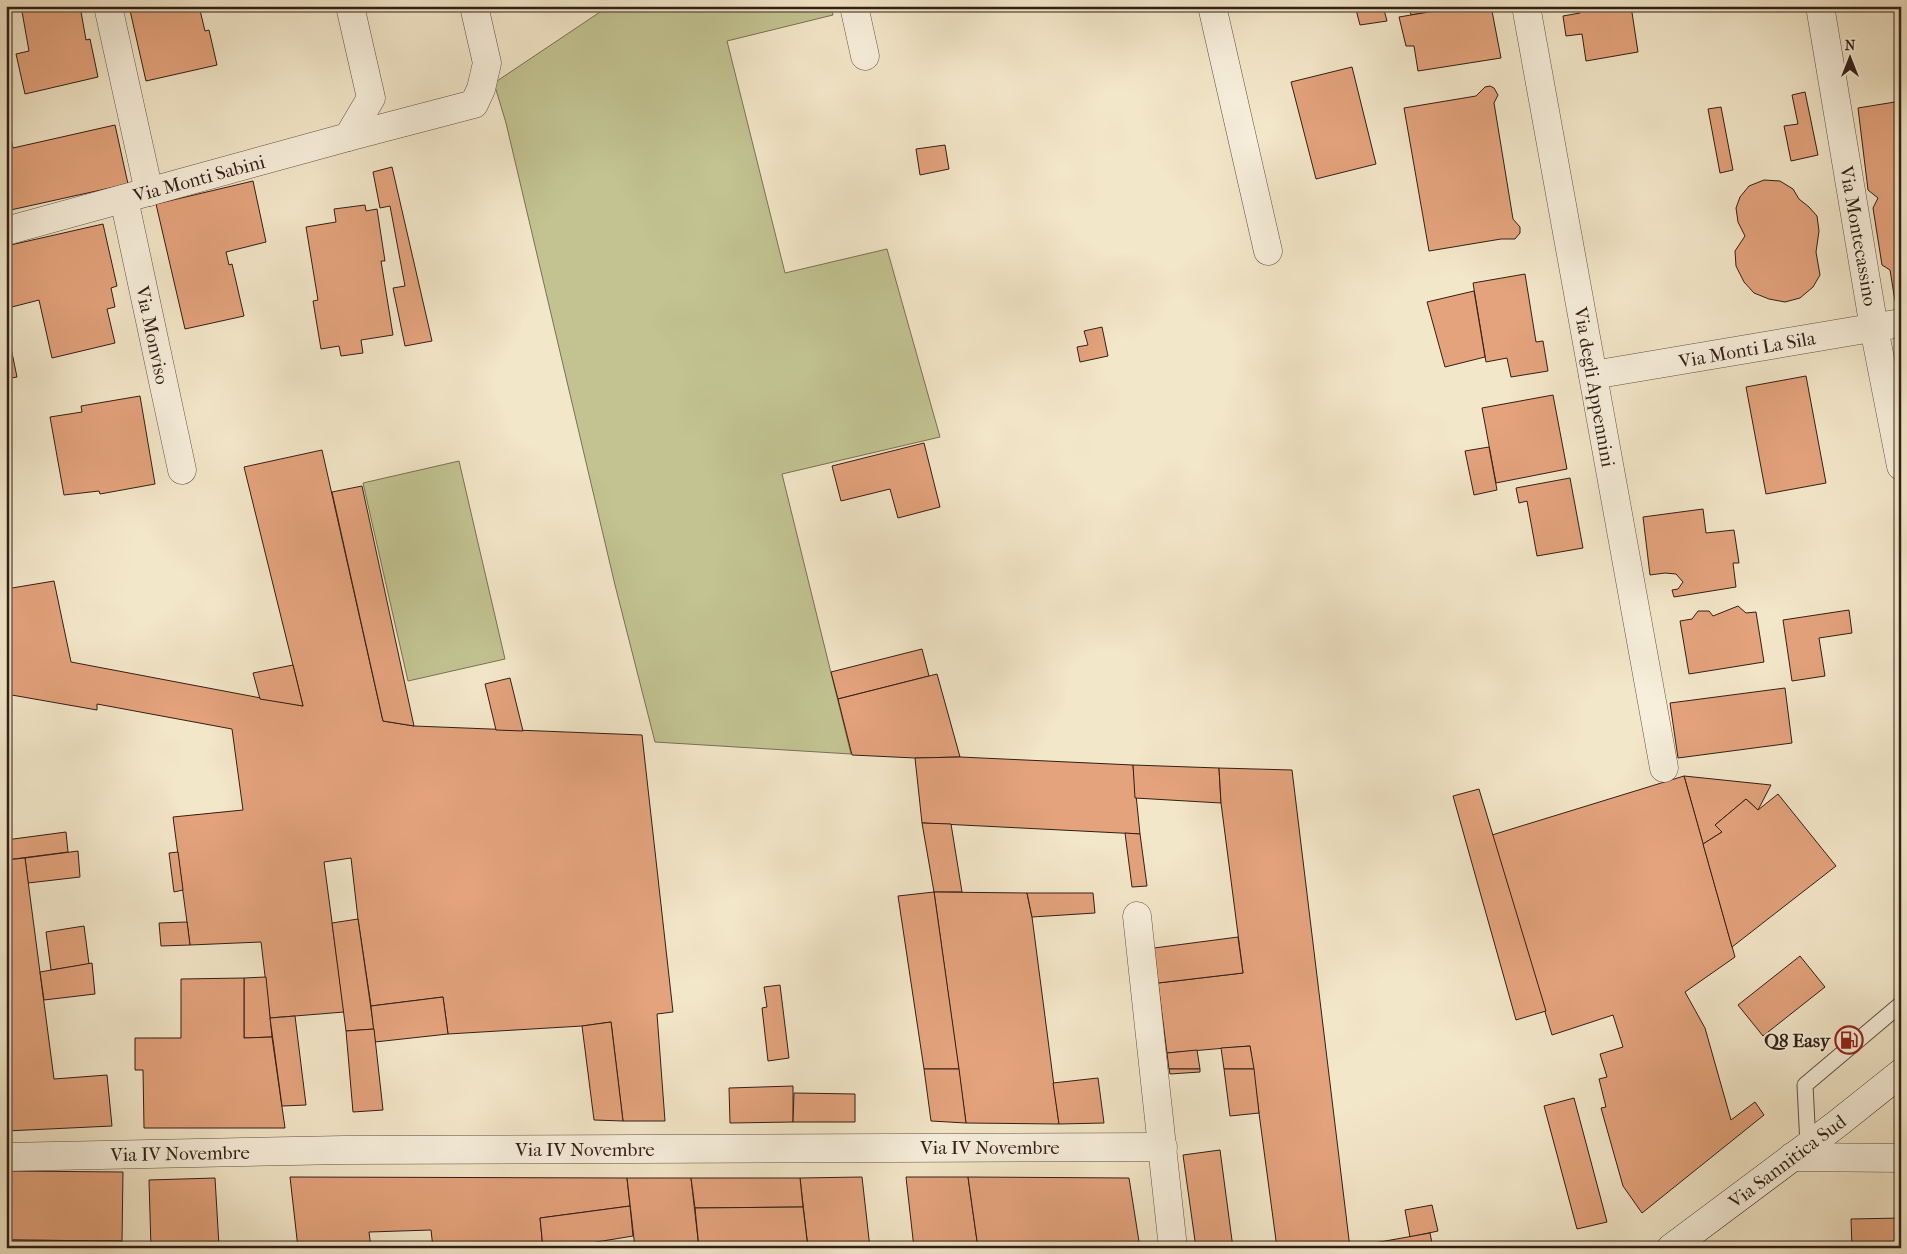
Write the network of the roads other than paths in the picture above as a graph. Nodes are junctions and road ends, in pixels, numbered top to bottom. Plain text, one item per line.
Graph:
1 (108, 6) edge
2 (350, 6) edge
3 (474, 6) edge
4 (854, 6) edge
5 (1212, 6) edge
6 (1526, 6) edge
7 (1820, 6) edge
8 (865, 56) dead end
9 (348, 137) junction
10 (136, 195) junction
11 (6, 231) edge
12 (1268, 251) dead end
13 (1901, 323) edge
14 (1874, 328) junction
15 (1592, 375) junction
16 (1901, 466) edge
17 (182, 470) dead end
18 (1664, 768) dead end
19 (1137, 916) dead end
20 (1901, 1004) edge
21 (1901, 1073) edge
22 (1163, 1146) junction
23 (1800, 1151) junction
24 (6, 1157) edge
25 (1901, 1158) edge
26 (1173, 1248) edge
27 (1671, 1248) edge

1 - 10 street, Via Monviso
2 - 9 street
3 - 9 street, Via Monti Sabini
4 - 8 street
5 - 12 street
6 - 15 street, Via degli Appennini
7 - 14 street, Via Montecassino
9 - 10 street, Via Monti Sabini
10 - 11 street, Via Monti Sabini
10 - 17 street, Via Monviso
13 - 14 street, Via Monti La Sila
14 - 15 street, Via Monti La Sila
14 - 16 street, Via Montecassino
15 - 18 street, Via degli Appennini
19 - 22 street
20 - 23 lane
21 - 23 street, Via Sannitica Sud
22 - 24 street, Via IV Novembre
22 - 26 street
23 - 25 street
23 - 27 street, Via Sannitica Sud

